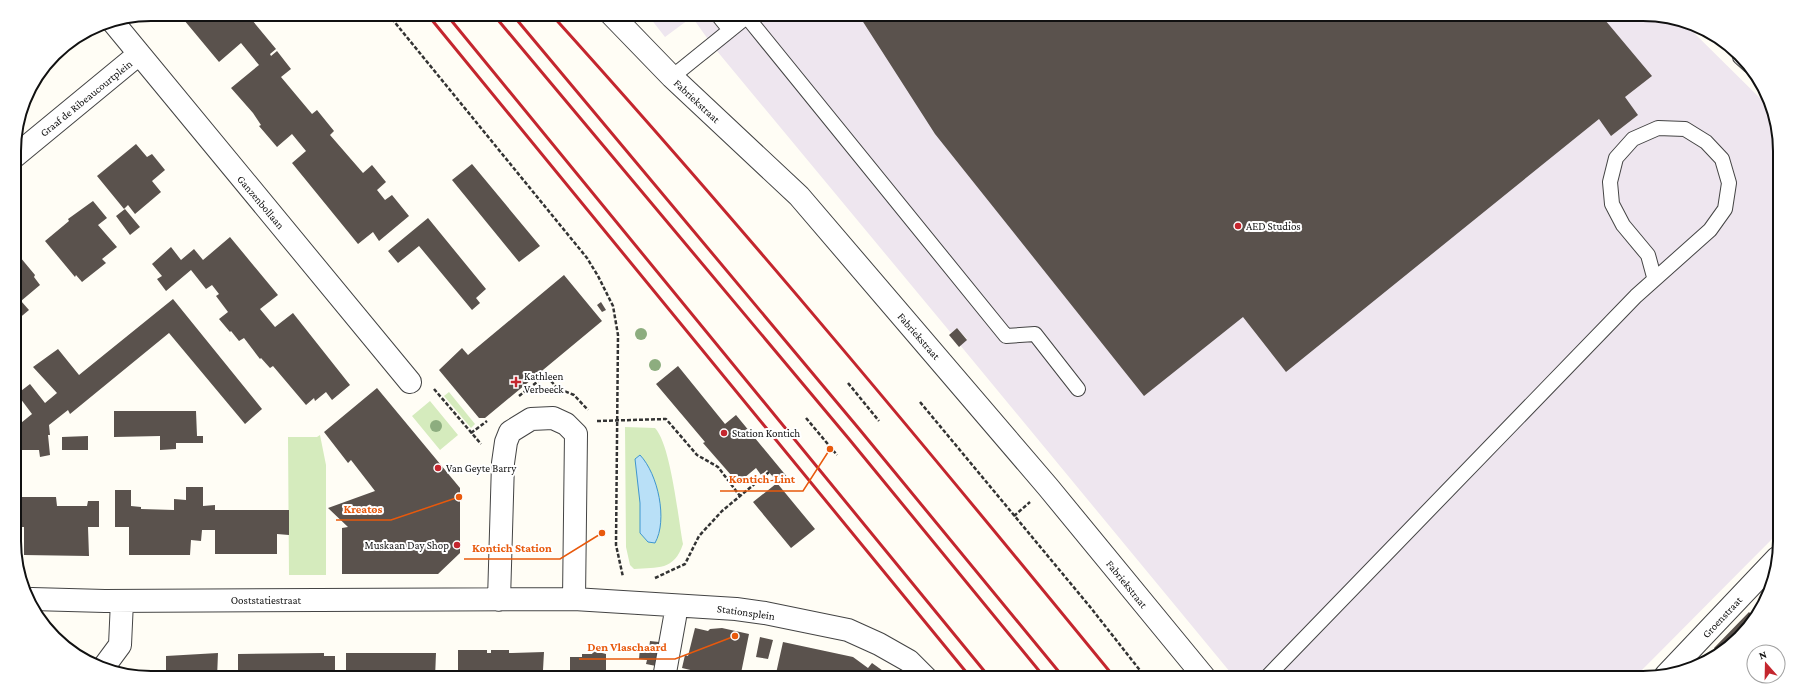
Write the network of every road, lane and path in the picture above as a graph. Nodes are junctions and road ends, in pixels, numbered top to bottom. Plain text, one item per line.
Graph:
1 (394, 21) edge
2 (618, 21) edge
3 (723, 21) edge
4 (741, 21) edge
5 (754, 21) edge
6 (116, 26) edge
7 (730, 30) junction
8 (139, 54) junction
9 (672, 77) junction
10 (21, 151) edge
11 (1654, 277) dead end
12 (410, 382) joint
13 (848, 383) dead end
14 (1078, 389) dead end
15 (515, 399) dead end
16 (920, 402) dead end
17 (592, 416) dead end
18 (806, 418) dead end
19 (490, 419) dead end
20 (617, 420) junction
21 (594, 421) dead end
22 (879, 421) dead end
23 (471, 434) junction
24 (837, 455) dead end
25 (502, 472) junction
26 (769, 472) dead end
27 (740, 496) junction
28 (1771, 564) edge
29 (650, 579) dead end
30 (35, 599) edge
31 (574, 599) junction
32 (499, 600) junction
33 (122, 601) junction
34 (634, 602) junction
35 (675, 617) dead end
36 (107, 663) edge
37 (1673, 667) edge
38 (665, 671) edge
39 (919, 671) edge
40 (1140, 671) edge
41 (1199, 671) edge
42 (1273, 671) edge

1 - 20 path
2 - 9 street, Fabriekstraat
3 - 7 lane
4 - 7 lane
5 - 14 lane
6 - 8 street, Ganzenbollaan
7 - 9 lane
8 - 10 street, Graaf de Ribeaucourtplein
8 - 12 street, Ganzenbollaan
9 - 41 street, Fabriekstraat
11 - 42 lane
12 - 23 path
13 - 22 path
15 - 17 path
16 - 40 path
18 - 24 path
19 - 23 path
20 - 21 path
20 - 27 path
20 - 34 path
23 - 25 path
25 - 31 street
25 - 32 street
26 - 27 path
27 - 29 path
28 - 37 street, Groenstraat
30 - 33 street, Ooststatiestraat
31 - 32 street, Stationsplein
31 - 34 street, Stationsplein
32 - 33 street, Ooststatiestraat
33 - 36 street
34 - 39 street, Stationsplein
35 - 38 street

